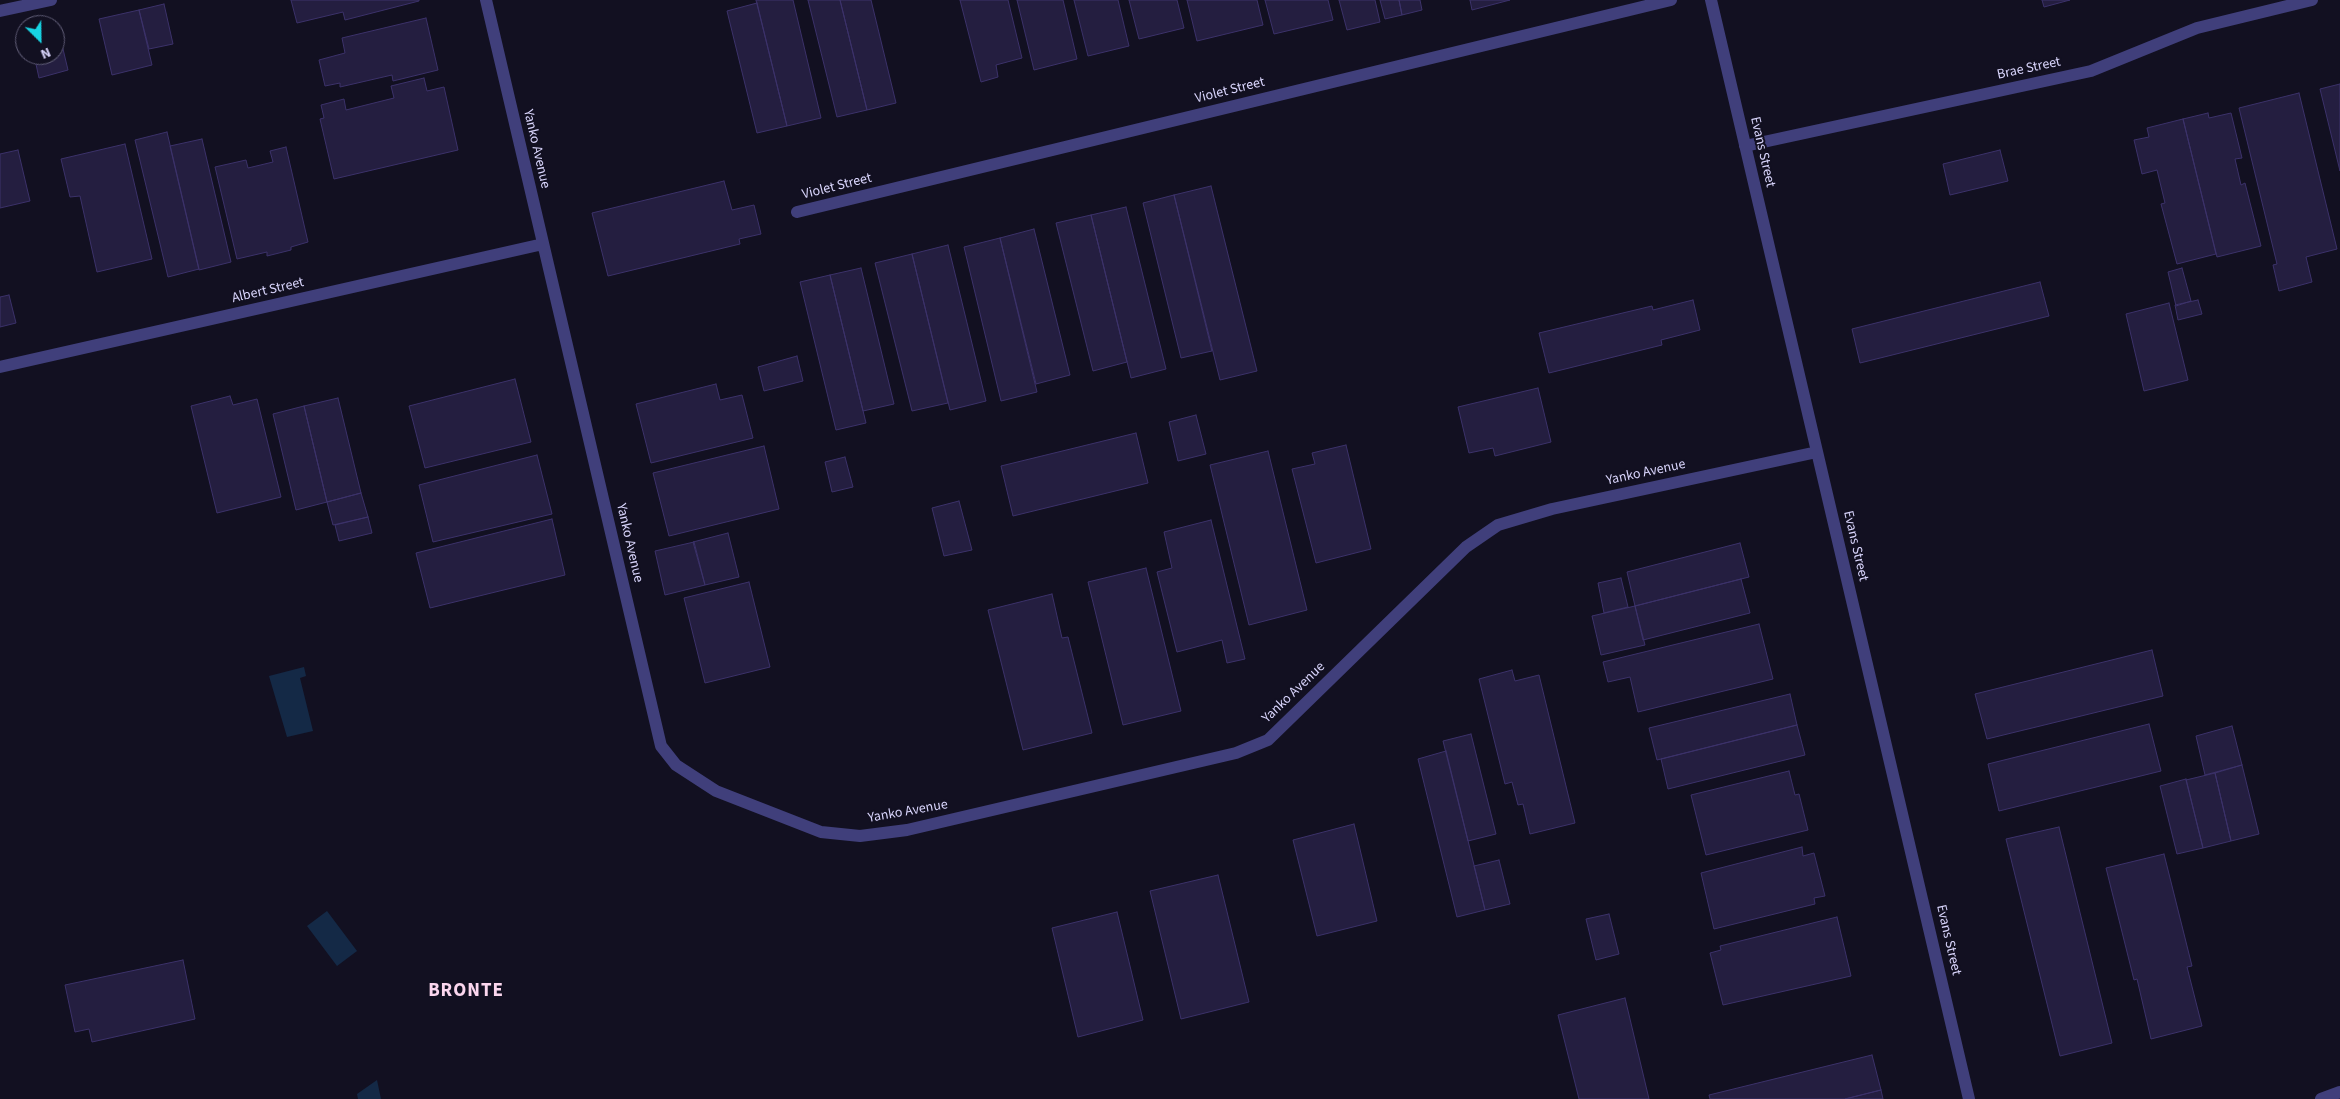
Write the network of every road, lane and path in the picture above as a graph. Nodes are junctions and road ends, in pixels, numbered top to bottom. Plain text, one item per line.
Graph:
1 (51, 0) edge
2 (486, 0) edge
3 (1671, 0) edge
4 (1711, 0) edge
5 (2312, 0) edge
6 (0, 11) edge
7 (1746, 146) junction
8 (797, 212) dead end
9 (543, 244) junction
10 (0, 367) edge
11 (1818, 452) junction
12 (2340, 1092) edge
13 (1969, 1099) edge
14 (2321, 1099) edge

1 - 6 street
2 - 9 street, Yanko Avenue
3 - 8 street, Violet Street
4 - 7 street, Evans Street
5 - 7 street, Brae Street
7 - 11 street, Evans Street
9 - 10 street, Albert Street
9 - 11 street, Yanko Avenue
11 - 13 street, Evans Street
12 - 14 street

